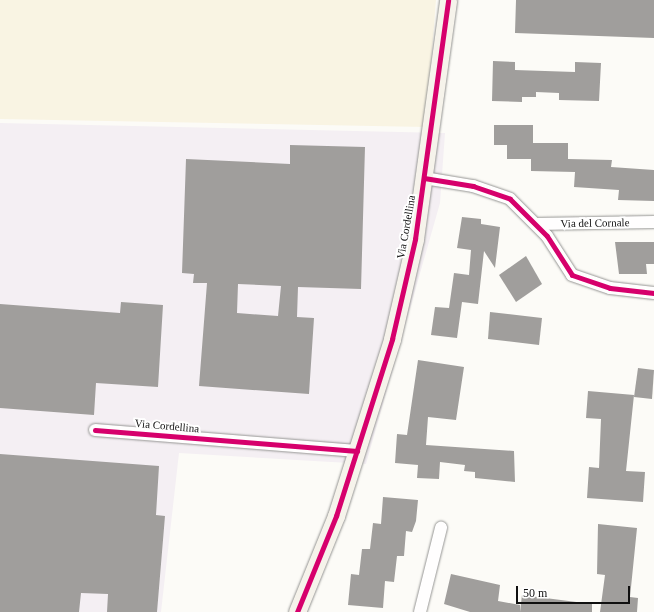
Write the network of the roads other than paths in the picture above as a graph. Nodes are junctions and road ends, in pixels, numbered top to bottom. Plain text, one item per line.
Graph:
1 (448, 0) edge
2 (424, 178) junction
3 (654, 222) edge
4 (536, 224) junction
5 (654, 293) edge
6 (95, 430) dead end
7 (357, 451) junction
8 (441, 528) dead end
9 (297, 612) edge
10 (420, 612) edge

1 - 2 street, Via Cordellina
2 - 4 street, Via del Cornale
2 - 7 street, Via Cordellina
3 - 4 street, Via del Cornale
4 - 5 street, Via del Cornale
6 - 7 street, Via Cordellina
7 - 9 street, Via Cordellina
8 - 10 street

